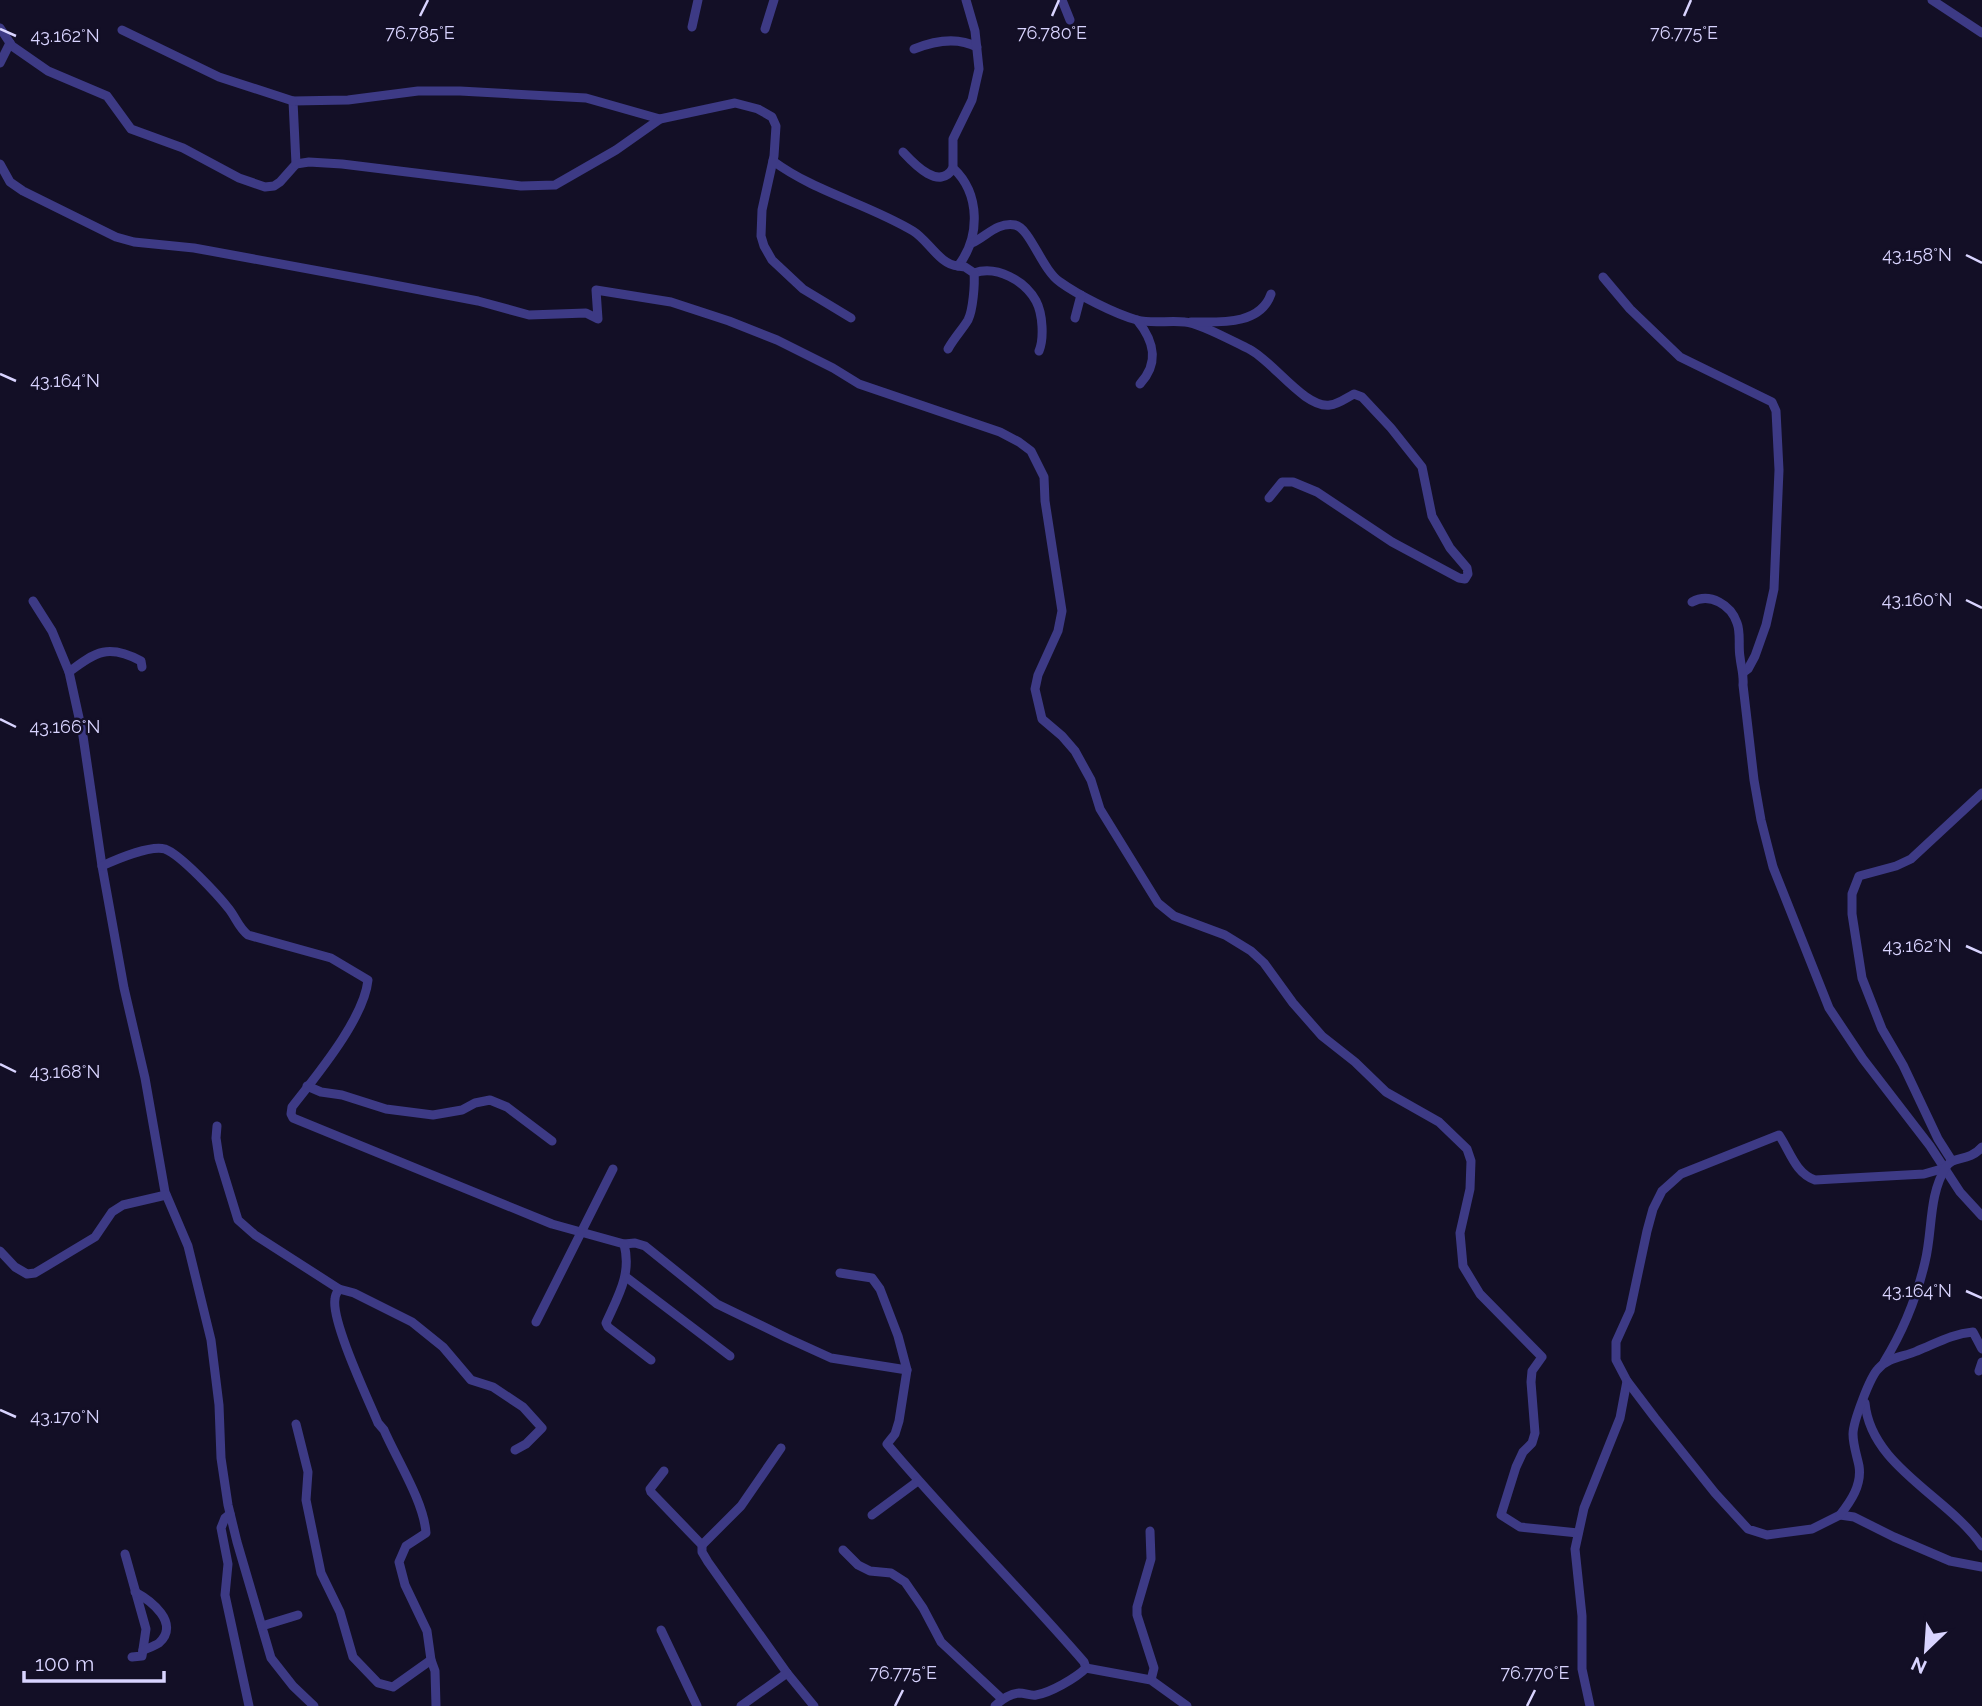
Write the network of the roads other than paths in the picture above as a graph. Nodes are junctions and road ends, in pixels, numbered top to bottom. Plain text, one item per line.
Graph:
1 (698, 0) edge
2 (774, 0) edge
3 (966, 0) edge
4 (1062, 0) edge
5 (1932, 0) edge
6 (1070, 20) dead end
7 (692, 27) dead end
8 (0, 28) edge
9 (765, 29) dead end
10 (122, 30) dead end
11 (1982, 33) edge
12 (10, 43) junction
13 (977, 47) junction
14 (914, 49) dead end
15 (0, 63) edge
16 (293, 101) junction
17 (660, 119) junction
18 (903, 152) dead end
19 (773, 161) junction
20 (0, 164) edge
21 (296, 164) junction
22 (953, 168) junction
23 (972, 243) junction
24 (958, 266) junction
25 (974, 274) junction
26 (1603, 277) dead end
27 (1271, 294) dead end
28 (1081, 295) junction
29 (851, 318) dead end
30 (1075, 318) dead end
31 (1137, 320) junction
32 (1186, 322) junction
33 (948, 349) dead end
34 (1039, 351) dead end
35 (1140, 384) dead end
36 (1269, 498) dead end
37 (33, 601) dead end
38 (1692, 603) dead end
39 (142, 667) dead end
40 (1744, 672) junction
41 (69, 673) junction
42 (1982, 793) edge
43 (102, 866) junction
44 (307, 1086) junction
45 (217, 1126) dead end
46 (551, 1141) dead end
47 (1982, 1147) edge
48 (1948, 1165) junction
49 (613, 1168) dead end
50 (166, 1195) junction
51 (1982, 1216) edge
52 (581, 1233) junction
53 (624, 1244) junction
54 (0, 1251) edge
55 (840, 1273) dead end
56 (626, 1277) junction
57 (339, 1289) junction
58 (536, 1322) dead end
59 (1982, 1349) edge
60 (730, 1356) dead end
61 (651, 1360) dead end
62 (1883, 1363) junction
63 (907, 1370) junction
64 (1627, 1381) junction
65 (1865, 1398) junction
66 (296, 1424) dead end
67 (781, 1448) dead end
68 (515, 1451) dead end
69 (664, 1471) dead end
70 (918, 1481) junction
71 (230, 1514) junction
72 (872, 1515) dead end
73 (1840, 1515) junction
74 (1150, 1531) dead end
75 (1578, 1533) junction
76 (702, 1545) junction
77 (1982, 1546) edge
78 (843, 1550) dead end
79 (125, 1554) dead end
80 (1982, 1567) edge
81 (135, 1592) junction
82 (298, 1615) dead end
83 (262, 1626) junction
84 (662, 1630) dead end
85 (144, 1650) junction
86 (132, 1657) dead end
87 (431, 1660) junction
88 (1086, 1668) junction
89 (787, 1673) junction
90 (1151, 1680) junction
91 (998, 1703) edge
92 (249, 1706) edge
93 (314, 1706) edge
94 (436, 1706) edge
95 (697, 1706) edge
96 (741, 1706) edge
97 (814, 1706) edge
98 (1187, 1706) edge
99 (1590, 1706) edge

1 - 7 street
2 - 9 street
3 - 13 street
4 - 6 street
5 - 11 street
8 - 12 street
10 - 16 street
12 - 15 street
12 - 21 street
13 - 14 street
13 - 22 street
16 - 17 street
16 - 21 street
17 - 19 street
17 - 21 street
18 - 22 street
19 - 24 street
19 - 29 street
20 - 75 street
22 - 23 street
23 - 24 street
23 - 28 street
24 - 25 street
25 - 33 street
25 - 34 street
26 - 40 street
27 - 32 street
28 - 30 street
28 - 31 street
31 - 32 street
31 - 35 street
32 - 36 street
37 - 41 street
38 - 40 street
39 - 41 street
40 - 48 street
41 - 43 street
42 - 48 street
43 - 44 street
43 - 50 street
44 - 46 street
44 - 52 street
45 - 57 street
47 - 48 street
48 - 51 street
48 - 62 street
48 - 64 street
49 - 52 street
50 - 54 street
50 - 71 street
52 - 53 street
52 - 58 street
53 - 56 street
53 - 63 street
55 - 63 street
56 - 60 street
56 - 61 street
57 - 68 street
57 - 87 street
59 - 62 street
62 - 65 street
63 - 70 street
64 - 73 street
64 - 75 street
65 - 73 street
65 - 77 street
66 - 87 street
67 - 76 street
69 - 76 street
70 - 72 street
70 - 88 street
71 - 83 street
71 - 92 street
73 - 80 street
74 - 90 street
75 - 99 street
76 - 89 street
78 - 91 street
79 - 81 street
81 - 85 street
81 - 85 street
82 - 83 street
83 - 93 street
84 - 95 street
85 - 86 street
87 - 94 street
88 - 90 street
88 - 91 street
89 - 96 street
89 - 97 street
90 - 98 street

